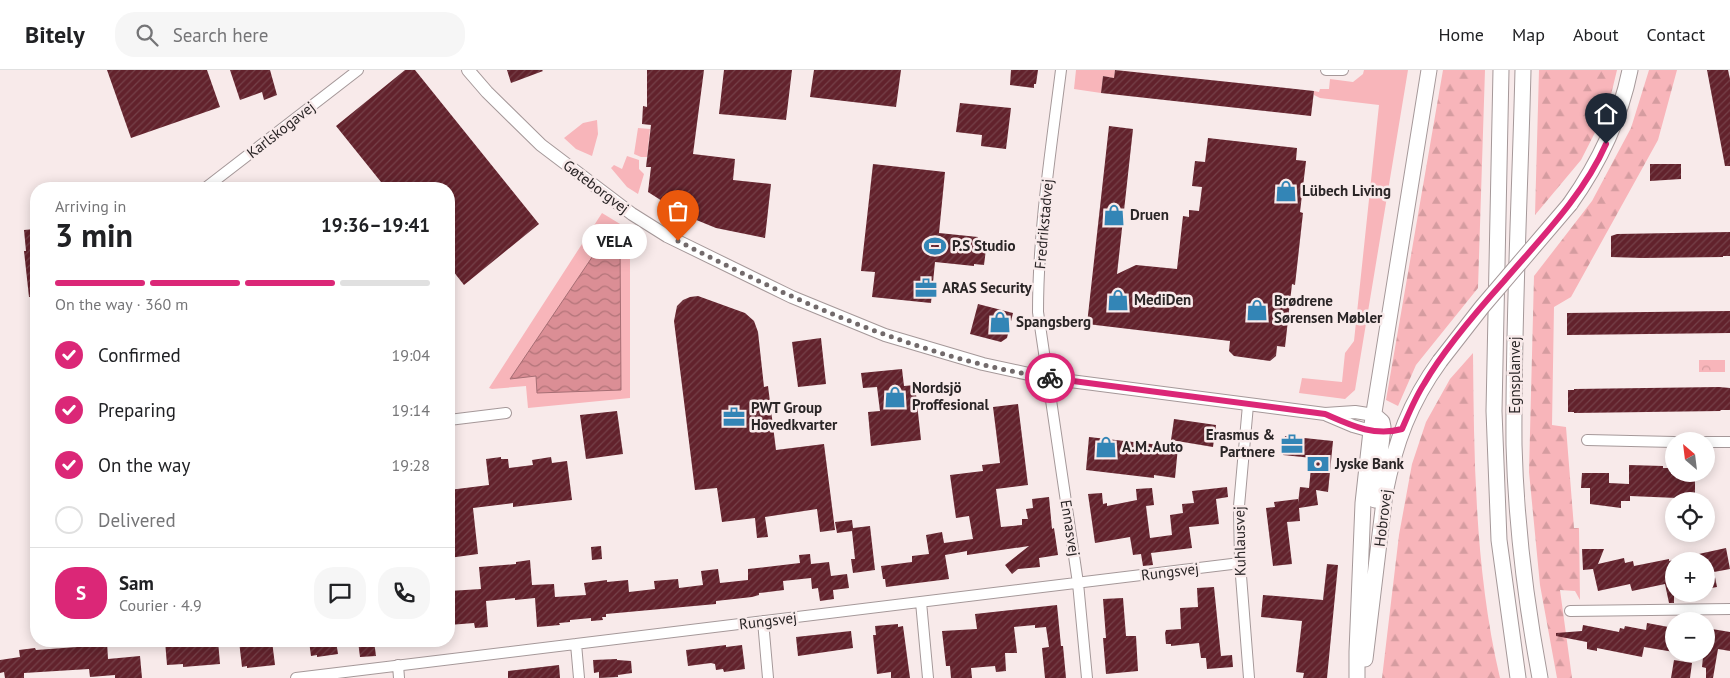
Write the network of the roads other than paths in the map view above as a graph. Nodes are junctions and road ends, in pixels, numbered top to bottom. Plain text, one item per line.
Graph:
1 (358, 70) edge
2 (468, 70) edge
3 (1061, 70) edge
4 (1326, 70) edge
5 (1343, 70) edge
6 (1429, 70) edge
7 (1501, 70) edge
8 (1523, 70) edge
9 (1630, 70) edge
10 (213, 182) edge
11 (1047, 378) junction
12 (1248, 405) junction
13 (506, 413) dead end
14 (1325, 414) junction
15 (1374, 415) junction
16 (455, 419) edge
17 (1402, 429) junction
18 (1377, 432) junction
19 (1588, 440) dead end
20 (1665, 442) edge
21 (1715, 442) edge
22 (1730, 442) edge
23 (1240, 564) junction
24 (1078, 583) junction
25 (921, 602) junction
26 (1730, 609) edge
27 (1570, 612) dead end
28 (763, 621) junction
29 (576, 644) junction
30 (1366, 654) junction
31 (398, 665) junction
32 (296, 678) edge
33 (399, 678) edge
34 (579, 678) edge
35 (768, 678) edge
36 (928, 678) edge
37 (1087, 678) edge
38 (1249, 678) edge
39 (1359, 678) edge
40 (1518, 678) edge
41 (1540, 678) edge

1 - 10 street, Karlskogavej
2 - 11 street, Gøteborgvej
3 - 11 street, Fredrikstadvej
4 - 5 street
6 - 15 main road
7 - 40 main road, Egnsplanvej
8 - 41 main road, Egnsplanvej
9 - 17 main road, Hobrovej, bridge
11 - 12 street, Gøteborgvej
11 - 24 street, Ennasvej
12 - 14 street, Gøteborgvej
12 - 23 street, Kuhlausvej
13 - 16 street
14 - 15 street, Gøteborgvej
14 - 18 street, Gøteborgvej
15 - 18 main road
17 - 18 street
17 - 30 main road, Hobrovej
18 - 30 main road
18 - 39 main road, Hobrovej
19 - 20 street
21 - 22 street
23 - 24 street, Rungsvej
23 - 38 street, Kuhlausvej
24 - 25 street, Rungsvej
24 - 37 street, Ennasvej
25 - 28 street, Rungsvej
25 - 36 street
26 - 27 street
28 - 29 street, Rungsvej
28 - 35 street
29 - 31 street, Rungsvej
29 - 34 street
30 - 39 main road, Hobrovej
31 - 32 street, Rungsvej
31 - 33 street

